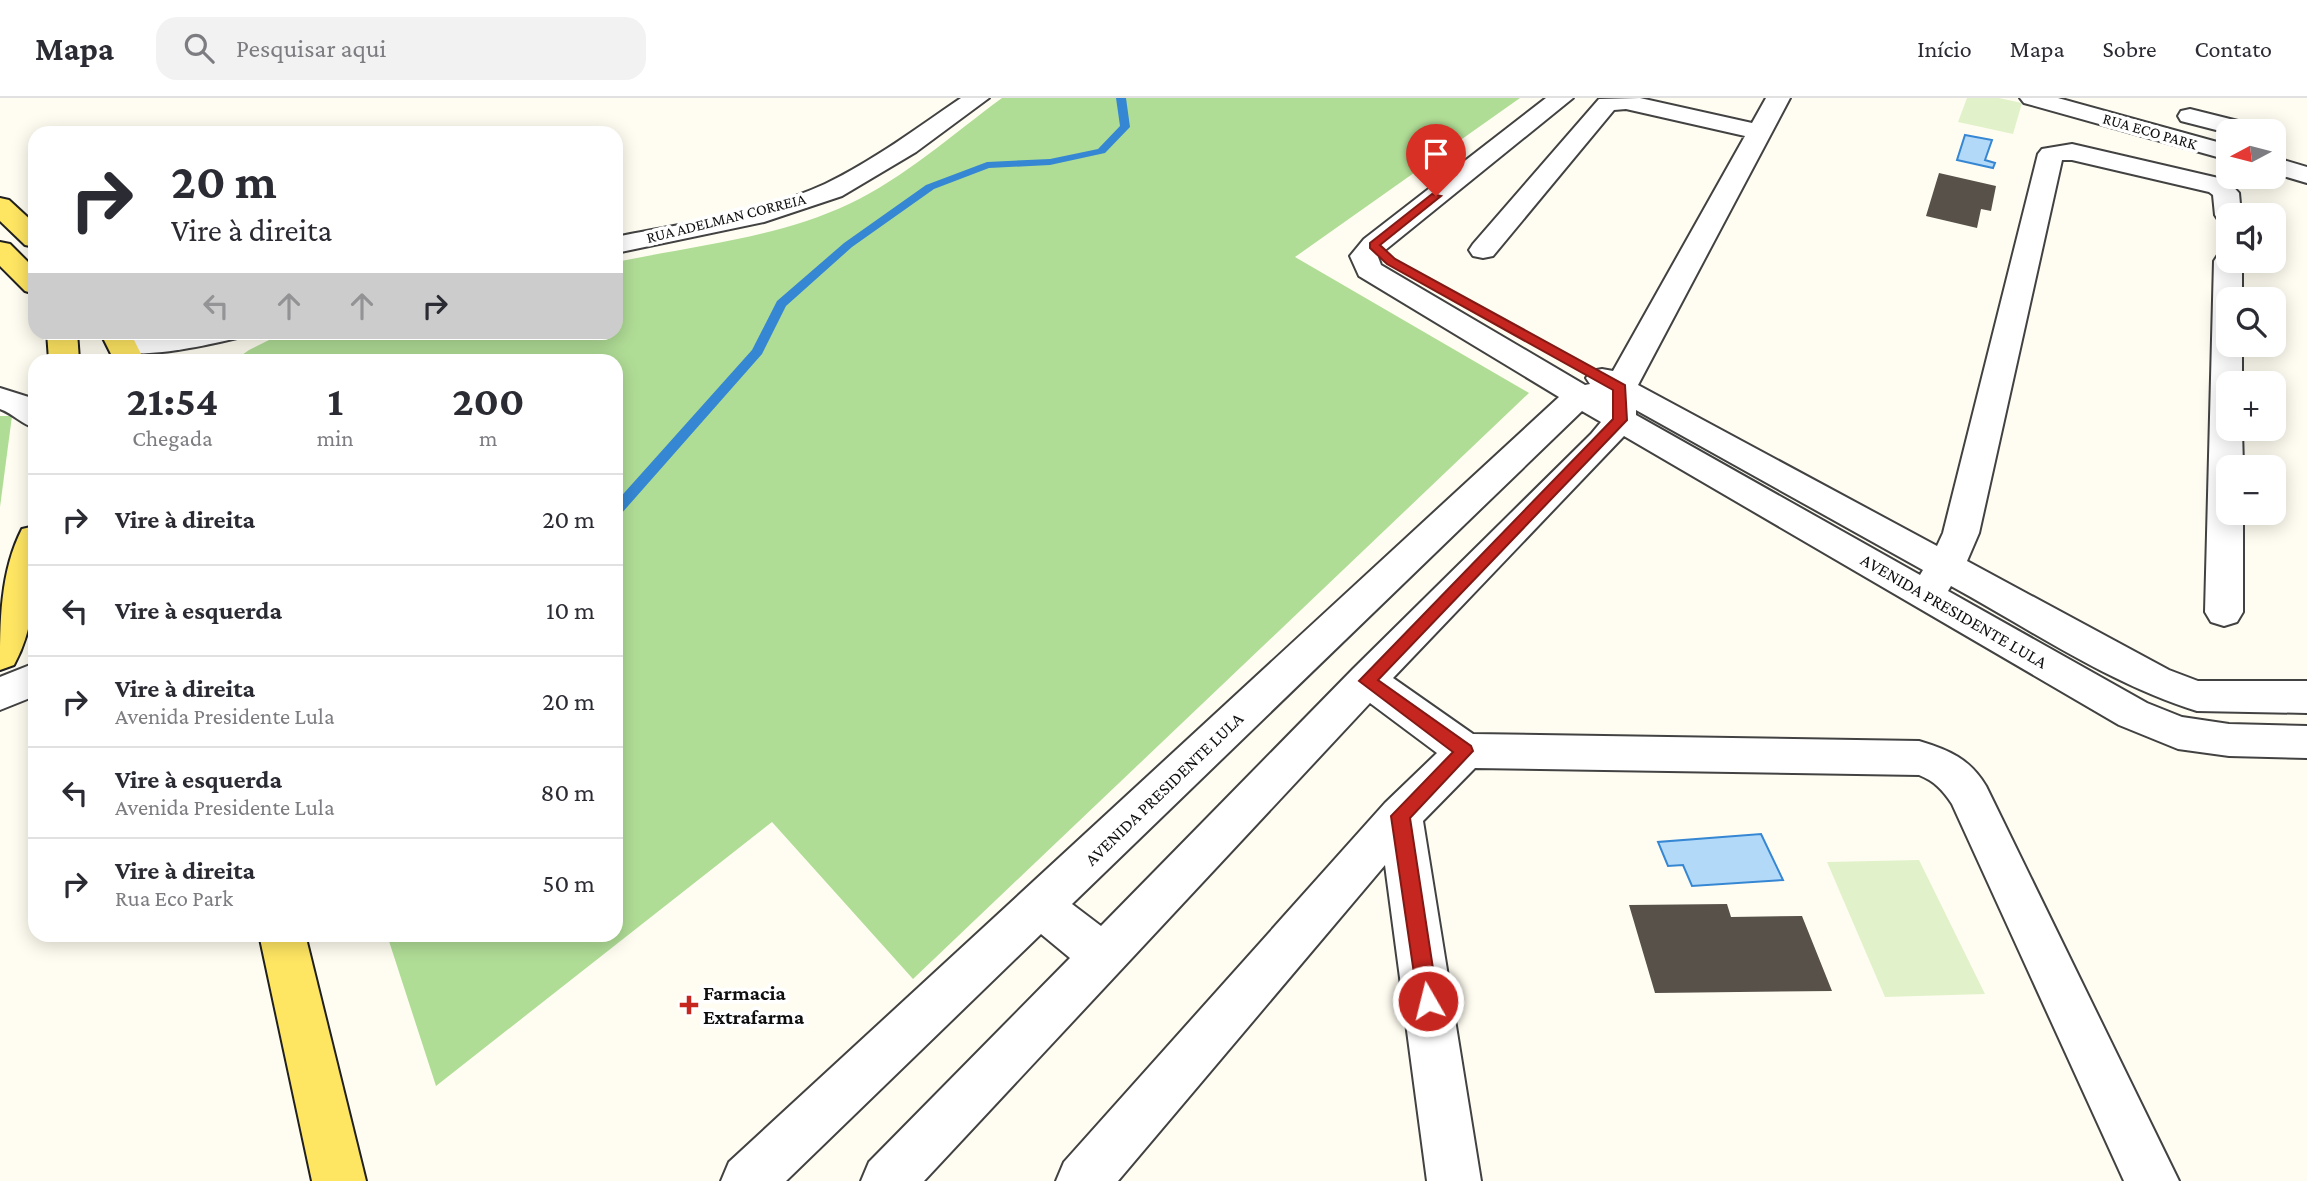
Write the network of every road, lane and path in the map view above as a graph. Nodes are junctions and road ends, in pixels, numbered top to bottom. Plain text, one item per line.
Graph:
1 (977, 98) edge
2 (1561, 98) edge
3 (1778, 98) edge
4 (2032, 98) edge
5 (2174, 111) dead end
6 (2216, 122) edge
7 (1761, 132) junction
8 (2216, 150) edge
9 (2286, 169) edge
10 (2307, 175) edge
11 (2227, 203) edge
12 (0, 206) edge
13 (28, 232) edge
14 (623, 243) edge
15 (1374, 245) junction
16 (0, 250) edge
17 (1483, 250) dead end
18 (2228, 273) edge
19 (28, 278) edge
20 (184, 340) edge
21 (219, 340) edge
22 (123, 346) edge
23 (196, 354) edge
24 (1579, 396) junction
25 (0, 398) edge
26 (1620, 404) junction
27 (28, 410) edge
28 (1947, 565) junction
29 (26, 593) edge
30 (1925, 594) junction
31 (2224, 612) dead end
32 (0, 655) edge
33 (28, 681) edge
34 (1367, 681) junction
35 (0, 695) edge
36 (2307, 698) edge
37 (2307, 742) edge
38 (1465, 751) junction
39 (1400, 816) junction
40 (1041, 906) junction
41 (284, 942) edge
42 (1104, 957) junction
43 (339, 1181) edge
44 (748, 1181) edge
45 (888, 1181) edge
46 (1083, 1181) edge
47 (1454, 1181) edge
48 (2152, 1181) edge

1 - 14 street, RUA ADELMAN CORREIA
2 - 15 street
3 - 7 street
4 - 8 street, RUA ECO PARK
5 - 6 street
7 - 17 street
7 - 26 street
9 - 10 street
11 - 28 street
12 - 13 main road
15 - 24 street
15 - 26 street, AVENIDA PRESIDENTE LULA
16 - 19 main road
18 - 31 street
20 - 22 street
21 - 23 street
24 - 26 street
24 - 40 street, AVENIDA PRESIDENTE LULA
25 - 27 street
26 - 28 street, AVENIDA PRESIDENTE LULA
26 - 30 street, AVENIDA PRESIDENTE LULA
26 - 34 street
28 - 30 street
28 - 36 street, AVENIDA PRESIDENTE LULA
29 - 32 main road
30 - 37 street, AVENIDA PRESIDENTE LULA
33 - 35 street
34 - 38 street
34 - 42 street
38 - 39 street
38 - 48 street
39 - 46 street
39 - 47 street
40 - 42 street
40 - 44 street, AVENIDA PRESIDENTE LULA
41 - 43 main road
42 - 45 street

